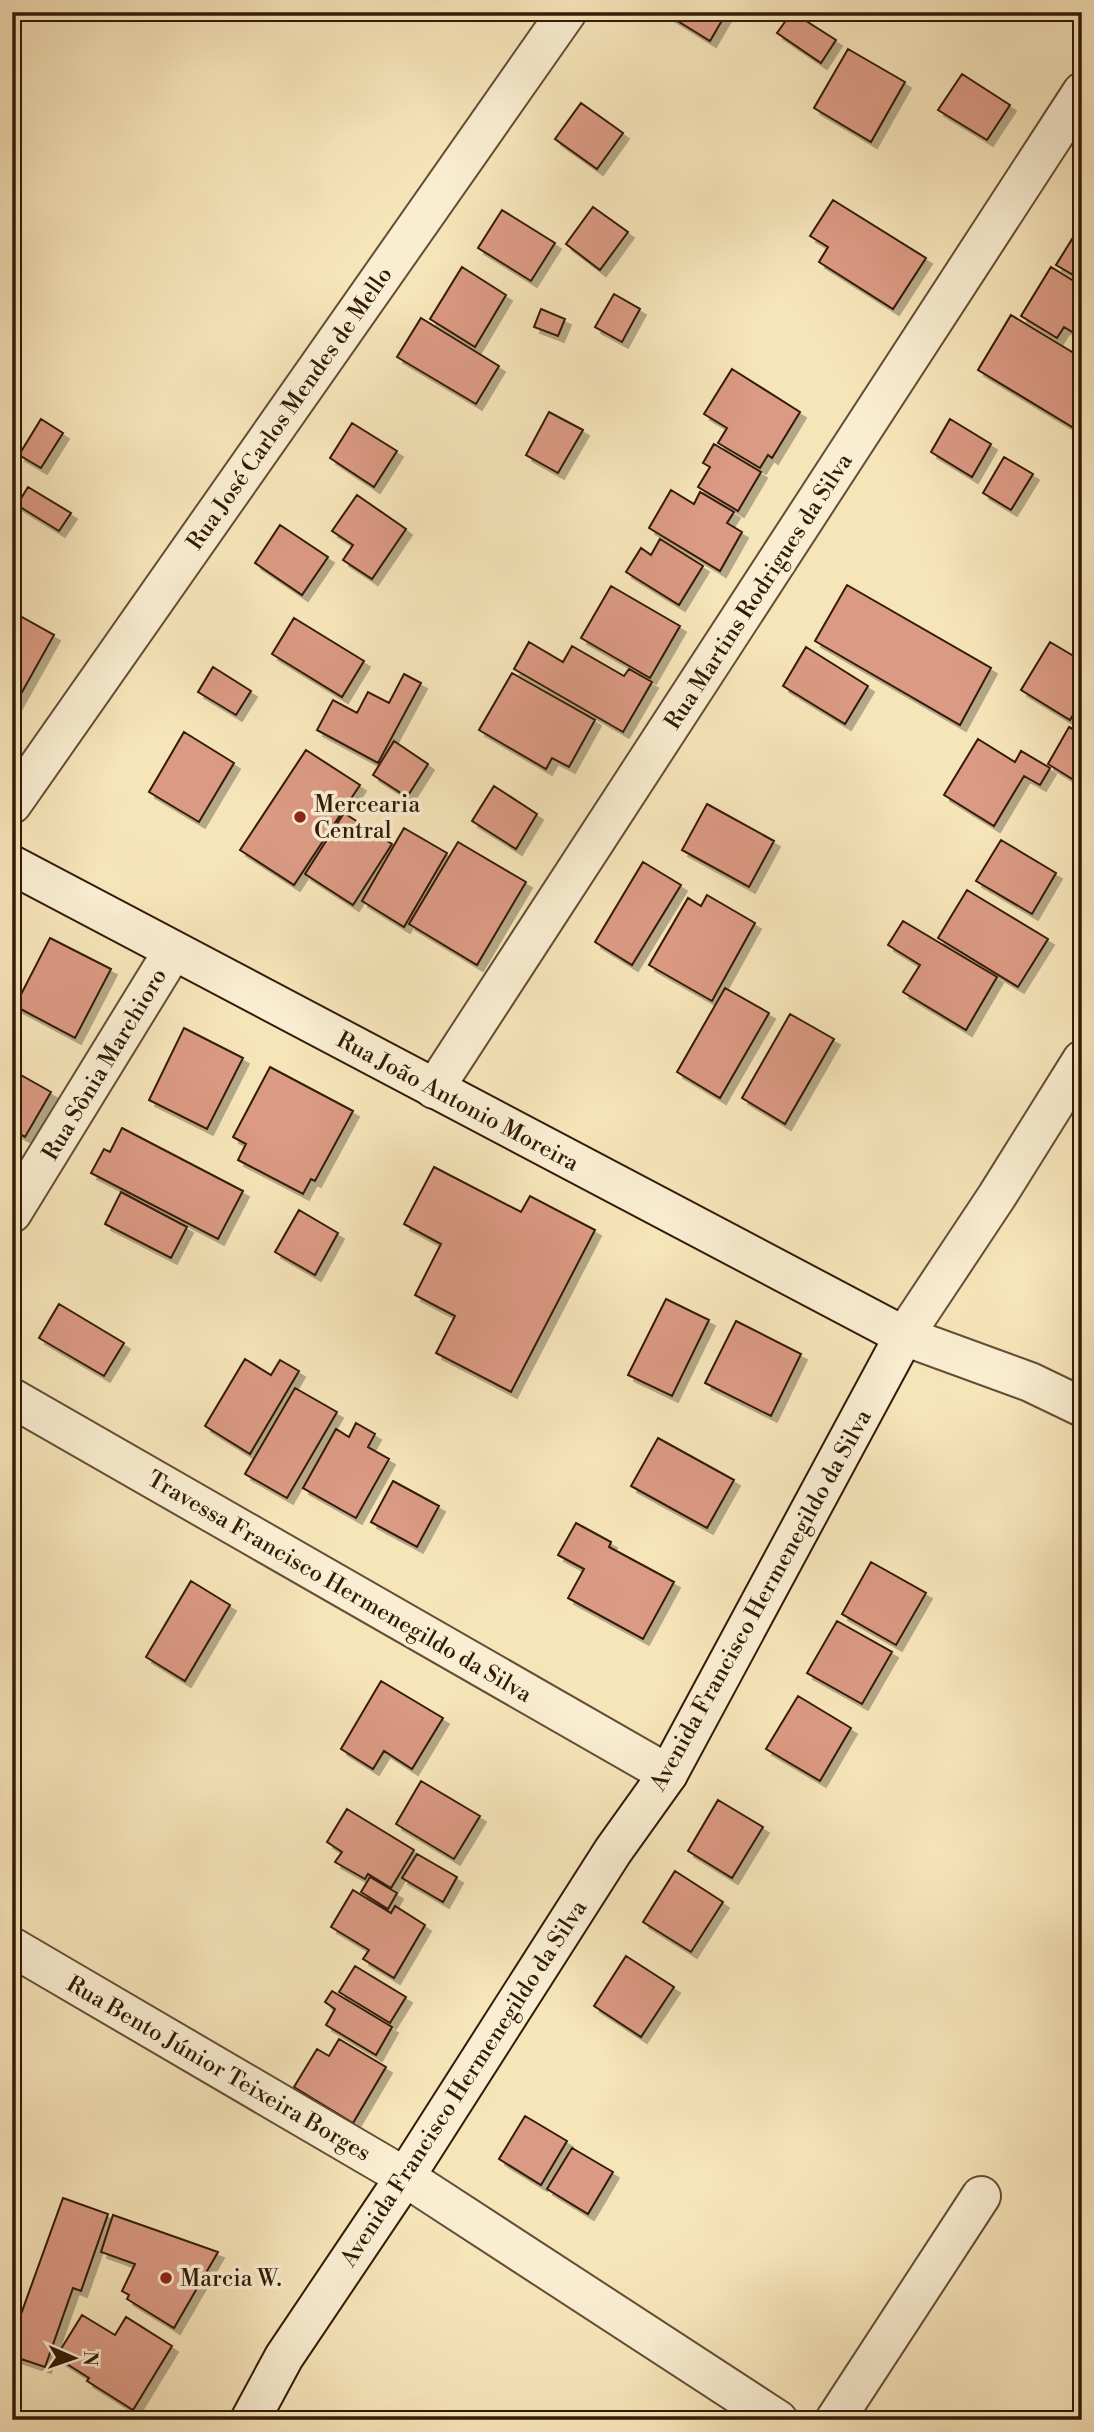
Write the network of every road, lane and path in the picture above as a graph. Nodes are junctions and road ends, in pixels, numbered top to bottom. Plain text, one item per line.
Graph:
1 (567, 12) edge
2 (1082, 92) edge
3 (12, 804) edge
4 (12, 865) edge
5 (173, 951) junction
6 (1082, 1060) edge
7 (434, 1089) junction
8 (12, 1213) edge
9 (904, 1336) junction
10 (12, 1398) edge
11 (1082, 1407) edge
12 (668, 1774) junction
13 (12, 1947) edge
14 (405, 2177) junction
15 (981, 2196) dead end
16 (250, 2420) edge
17 (778, 2420) edge
18 (835, 2420) edge

1 - 3 street, Rua José Carlos Mendes de Mello
2 - 7 street, Rua Martins Rodrigues da Silva
4 - 5 street, Rua João Antonio Moreira
5 - 7 street, Rua João Antonio Moreira
5 - 8 street, Rua Sônia Marchioro
6 - 9 street, Avenida Francisco Hermenegildo da Silva
7 - 9 street, Rua João Antonio Moreira
9 - 11 street, Rua João Antonio Moreira
9 - 12 street, Avenida Francisco Hermenegildo da Silva
10 - 12 street, Travessa Francisco Hermenegildo da Silva
12 - 14 street, Avenida Francisco Hermenegildo da Silva
13 - 14 street, Rua Bento Júnior Teixeira Borges
14 - 16 street, Avenida Francisco Hermenegildo da Silva
14 - 17 street, Rua Bento Júnior Teixeira Borges
15 - 18 street

